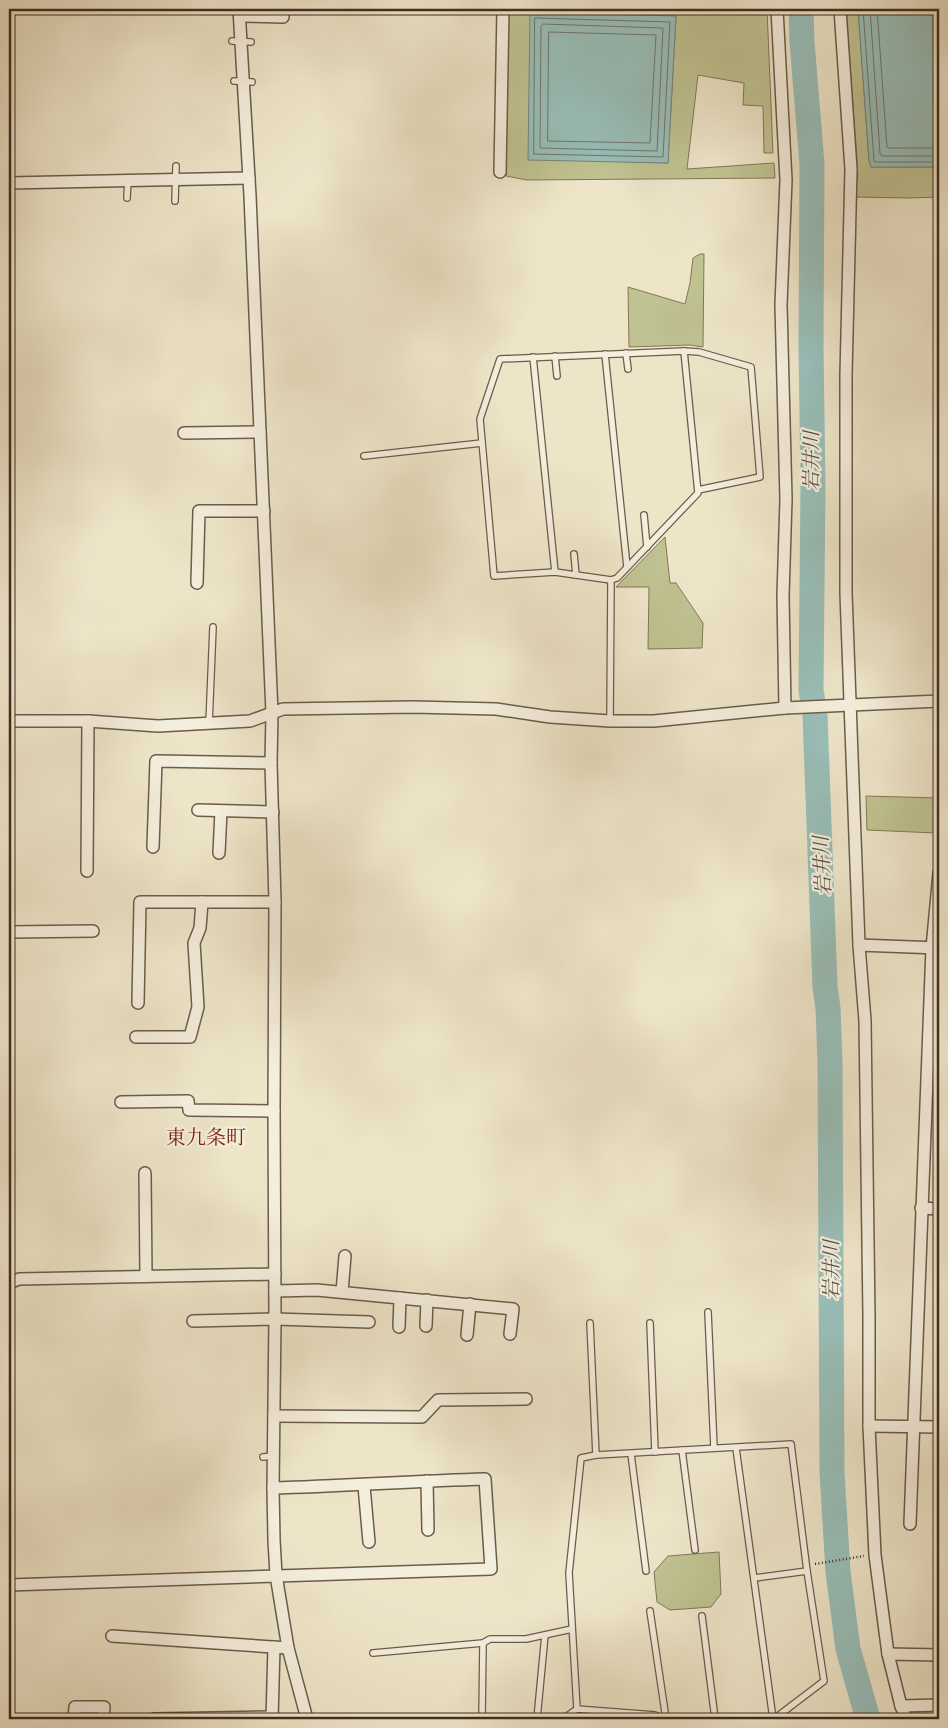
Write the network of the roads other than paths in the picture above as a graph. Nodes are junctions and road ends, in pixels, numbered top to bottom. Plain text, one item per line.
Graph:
1 (449, 9) edge
2 (503, 9) edge
3 (777, 9) edge
4 (840, 9) edge
5 (385, 10) dead end
6 (239, 12) edge
7 (283, 17) dead end
8 (176, 166) dead end
9 (500, 172) dead end
10 (249, 178) junction
11 (176, 179) junction
12 (128, 180) junction
13 (9, 183) edge
14 (127, 198) dead end
15 (175, 201) dead end
16 (684, 351) junction
17 (605, 354) junction
18 (626, 354) junction
19 (555, 356) junction
20 (533, 357) junction
21 (628, 369) dead end
22 (557, 376) dead end
23 (260, 432) junction
24 (184, 433) dead end
25 (482, 443) junction
26 (364, 456) dead end
27 (698, 490) junction
28 (264, 511) junction
29 (644, 515) dead end
30 (647, 546) junction
31 (574, 554) dead end
32 (627, 567) junction
33 (555, 572) junction
34 (576, 575) junction
35 (610, 580) junction
36 (197, 583) dead end
37 (213, 627) dead end
38 (939, 701) edge
39 (845, 705) junction
40 (789, 708) junction
41 (272, 713) junction
42 (9, 721) edge
43 (88, 721) junction
44 (610, 721) junction
45 (209, 724) junction
46 (271, 763) junction
47 (198, 810) dead end
48 (221, 811) junction
49 (273, 812) junction
50 (153, 847) dead end
51 (219, 853) dead end
52 (87, 871) dead end
53 (939, 873) edge
54 (202, 902) junction
55 (275, 902) junction
56 (93, 931) dead end
57 (9, 932) edge
58 (859, 946) junction
59 (936, 948) edge
60 (138, 1003) dead end
61 (136, 1037) dead end
62 (121, 1102) dead end
63 (274, 1111) junction
64 (145, 1173) dead end
65 (922, 1208) junction
66 (939, 1209) edge
67 (345, 1256) dead end
68 (275, 1274) junction
69 (146, 1276) junction
70 (9, 1283) edge
71 (275, 1291) junction
72 (342, 1292) junction
73 (400, 1298) junction
74 (427, 1300) junction
75 (470, 1304) junction
76 (708, 1312) dead end
77 (275, 1319) junction
78 (193, 1321) dead end
79 (369, 1322) dead end
80 (650, 1322) dead end
81 (590, 1323) dead end
82 (426, 1326) dead end
83 (399, 1327) dead end
84 (510, 1334) dead end
85 (467, 1335) dead end
86 (526, 1399) dead end
87 (274, 1416) junction
88 (868, 1426) junction
89 (913, 1426) junction
90 (939, 1427) edge
91 (714, 1448) junction
92 (736, 1448) junction
93 (682, 1450) junction
94 (656, 1452) junction
95 (631, 1454) junction
96 (596, 1455) junction
97 (427, 1481) junction
98 (364, 1486) junction
99 (273, 1488) junction
100 (910, 1524) dead end
101 (428, 1530) dead end
102 (369, 1542) dead end
103 (695, 1550) dead end
104 (646, 1571) dead end
105 (807, 1571) junction
106 (276, 1575) junction
107 (754, 1578) junction
108 (9, 1585) edge
109 (650, 1611) dead end
110 (702, 1616) dead end
111 (572, 1629) junction
112 (545, 1635) junction
113 (112, 1636) dead end
114 (482, 1643) junction
115 (274, 1647) junction
116 (288, 1648) junction
117 (373, 1653) dead end
118 (888, 1654) junction
119 (939, 1655) edge
120 (939, 1705) edge
121 (901, 1706) junction
122 (576, 1709) junction
123 (272, 1718) edge
124 (74, 1719) edge
125 (103, 1719) edge
126 (154, 1719) edge
127 (199, 1719) edge
128 (307, 1719) edge
129 (482, 1719) edge
130 (537, 1719) edge
131 (563, 1719) edge
132 (664, 1719) edge
133 (715, 1719) edge
134 (774, 1719) edge
135 (906, 1719) edge

1 - 5 lane
2 - 9 street
3 - 40 street
4 - 39 street
6 - 7 street
6 - 10 street
8 - 11 lane
10 - 11 street
10 - 23 street
11 - 12 street
11 - 15 lane
12 - 13 street
12 - 14 lane
16 - 18 lane
16 - 27 lane
16 - 27 lane
17 - 18 lane
17 - 19 lane
17 - 32 lane
18 - 21 lane
19 - 20 lane
19 - 22 lane
20 - 25 lane
20 - 33 lane
23 - 24 street
23 - 28 street
25 - 26 lane
25 - 33 lane
27 - 30 lane
28 - 36 street
28 - 41 street
29 - 30 lane
30 - 32 lane
31 - 34 lane
32 - 35 lane
33 - 34 lane
34 - 35 lane
35 - 44 lane
37 - 45 lane
38 - 39 street
39 - 40 street
39 - 58 street
40 - 44 street
41 - 44 street
41 - 45 street
41 - 46 street
42 - 43 street
43 - 45 street
43 - 52 street
46 - 49 street
46 - 50 street
47 - 48 street
48 - 49 street
48 - 51 street
49 - 55 street
53 - 59 street
54 - 55 street
54 - 60 street
54 - 61 street
55 - 63 street
56 - 57 street
58 - 59 street
58 - 88 street
59 - 65 street
62 - 63 street
63 - 68 street
64 - 69 street
65 - 66 street
65 - 89 street
67 - 72 street
68 - 69 street
68 - 71 street
69 - 70 street
71 - 72 street
71 - 77 street
72 - 73 street
73 - 74 street
73 - 83 street
74 - 75 street
74 - 82 street
75 - 84 street
75 - 85 street
76 - 91 lane
77 - 78 street
77 - 79 street
77 - 87 street
80 - 94 lane
81 - 96 lane
86 - 87 street
87 - 99 street
88 - 89 street
88 - 118 street
89 - 90 street
89 - 100 street
91 - 92 lane
91 - 93 lane
92 - 105 lane
92 - 107 lane
93 - 94 lane
93 - 103 lane
94 - 95 lane
95 - 96 lane
95 - 104 lane
96 - 111 lane
97 - 98 street
97 - 101 street
97 - 106 street
98 - 99 street
98 - 102 street
99 - 106 street
105 - 107 lane
105 - 134 lane
106 - 108 street
106 - 116 street
107 - 134 lane
109 - 132 lane
110 - 133 lane
111 - 112 lane
111 - 122 lane
112 - 114 lane
112 - 130 lane
113 - 115 street
114 - 117 lane
114 - 129 lane
115 - 116 street
115 - 123 street
116 - 128 street
118 - 119 street
118 - 121 street
120 - 121 street
121 - 135 street
122 - 131 lane
122 - 132 lane
123 - 127 street
124 - 125 street
126 - 127 street

